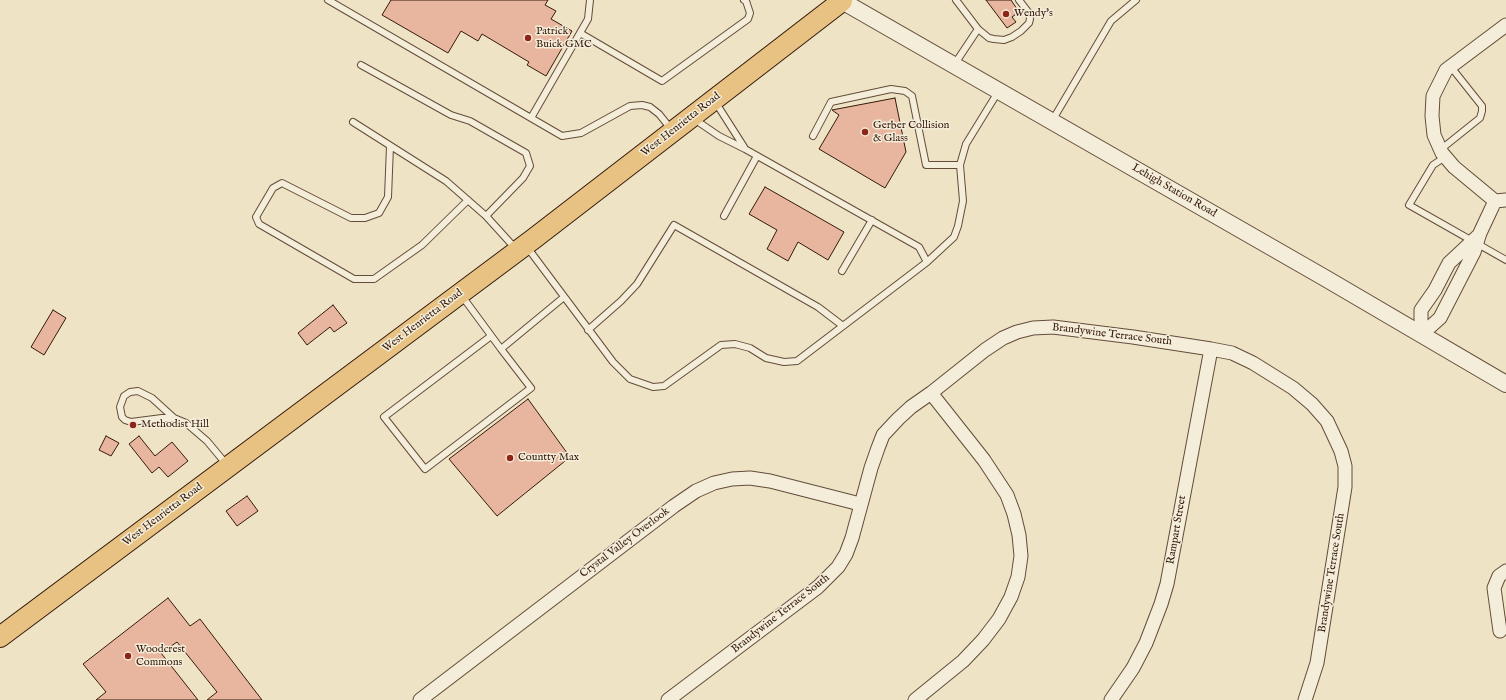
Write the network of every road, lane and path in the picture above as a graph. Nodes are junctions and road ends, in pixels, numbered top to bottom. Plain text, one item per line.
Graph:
1 (328, 0) edge
2 (590, 0) edge
3 (744, 0) edge
4 (956, 0) edge
5 (1019, 0) edge
6 (1136, 0) edge
7 (841, 1) edge
8 (1506, 25) edge
9 (978, 29) junction
10 (580, 33) junction
11 (360, 64) dead end
12 (954, 65) junction
13 (1451, 66) junction
14 (998, 90) junction
15 (714, 100) junction
16 (531, 118) junction
17 (691, 118) junction
18 (1052, 121) junction
19 (353, 122) dead end
20 (673, 132) junction
21 (813, 136) dead end
22 (390, 146) junction
23 (745, 149) junction
24 (1443, 153) junction
25 (757, 156) junction
26 (960, 166) junction
27 (468, 200) junction
28 (1501, 200) edge
29 (486, 216) junction
30 (724, 216) dead end
31 (872, 220) junction
32 (1476, 240) junction
33 (521, 248) junction
34 (1506, 260) edge
35 (927, 262) junction
36 (842, 270) dead end
37 (460, 294) junction
38 (564, 297) junction
39 (843, 326) junction
40 (588, 330) junction
41 (1421, 335) junction
42 (491, 336) junction
43 (501, 349) junction
44 (1211, 349) junction
45 (1506, 384) edge
46 (931, 393) junction
47 (174, 418) junction
48 (228, 466) junction
49 (860, 504) junction
50 (1506, 571) edge
51 (1500, 631) dead end
52 (0, 637) edge
53 (420, 700) edge
54 (668, 700) edge
55 (915, 700) edge
56 (1111, 700) edge
57 (1305, 700) edge

1 - 16 lane
2 - 10 lane
3 - 10 lane
4 - 9 lane
5 - 9 lane
6 - 18 lane
7 - 12 street, Lehigh Station Road
7 - 15 main road, West Henrietta Road
8 - 13 street
9 - 12 lane
10 - 16 lane
11 - 29 lane
12 - 14 street, Lehigh Station Road
13 - 24 street
13 - 24 lane
14 - 18 street, Lehigh Station Road
14 - 26 lane
15 - 17 main road, West Henrietta Road
15 - 23 lane
16 - 20 lane
17 - 20 main road, West Henrietta Road
17 - 23 lane
18 - 41 street, Lehigh Station Road
19 - 22 lane
20 - 33 main road, West Henrietta Road
21 - 26 lane
22 - 27 lane
22 - 27 lane
23 - 25 lane
24 - 28 street
24 - 32 lane
25 - 30 lane
25 - 31 lane
26 - 35 lane
27 - 29 lane
28 - 32 street
29 - 33 lane
31 - 35 lane
31 - 36 lane
32 - 34 lane
32 - 41 street
32 - 41 street
33 - 37 main road, West Henrietta Road
33 - 38 lane
35 - 39 lane
37 - 42 lane
37 - 48 main road, West Henrietta Road
38 - 40 lane
38 - 43 lane
39 - 40 lane
39 - 40 lane
41 - 45 street, Lehigh Station Road
42 - 43 lane
42 - 43 lane
44 - 46 street, Brandywine Terrace South
44 - 56 street, Rampart Street
44 - 57 street, Brandywine Terrace South
46 - 49 street, Brandywine Terrace South
46 - 55 street
47 - 47 lane
47 - 48 lane
48 - 52 main road, West Henrietta Road
49 - 53 street, Crystal Valley Overlook
49 - 54 street, Brandywine Terrace South
50 - 51 street

